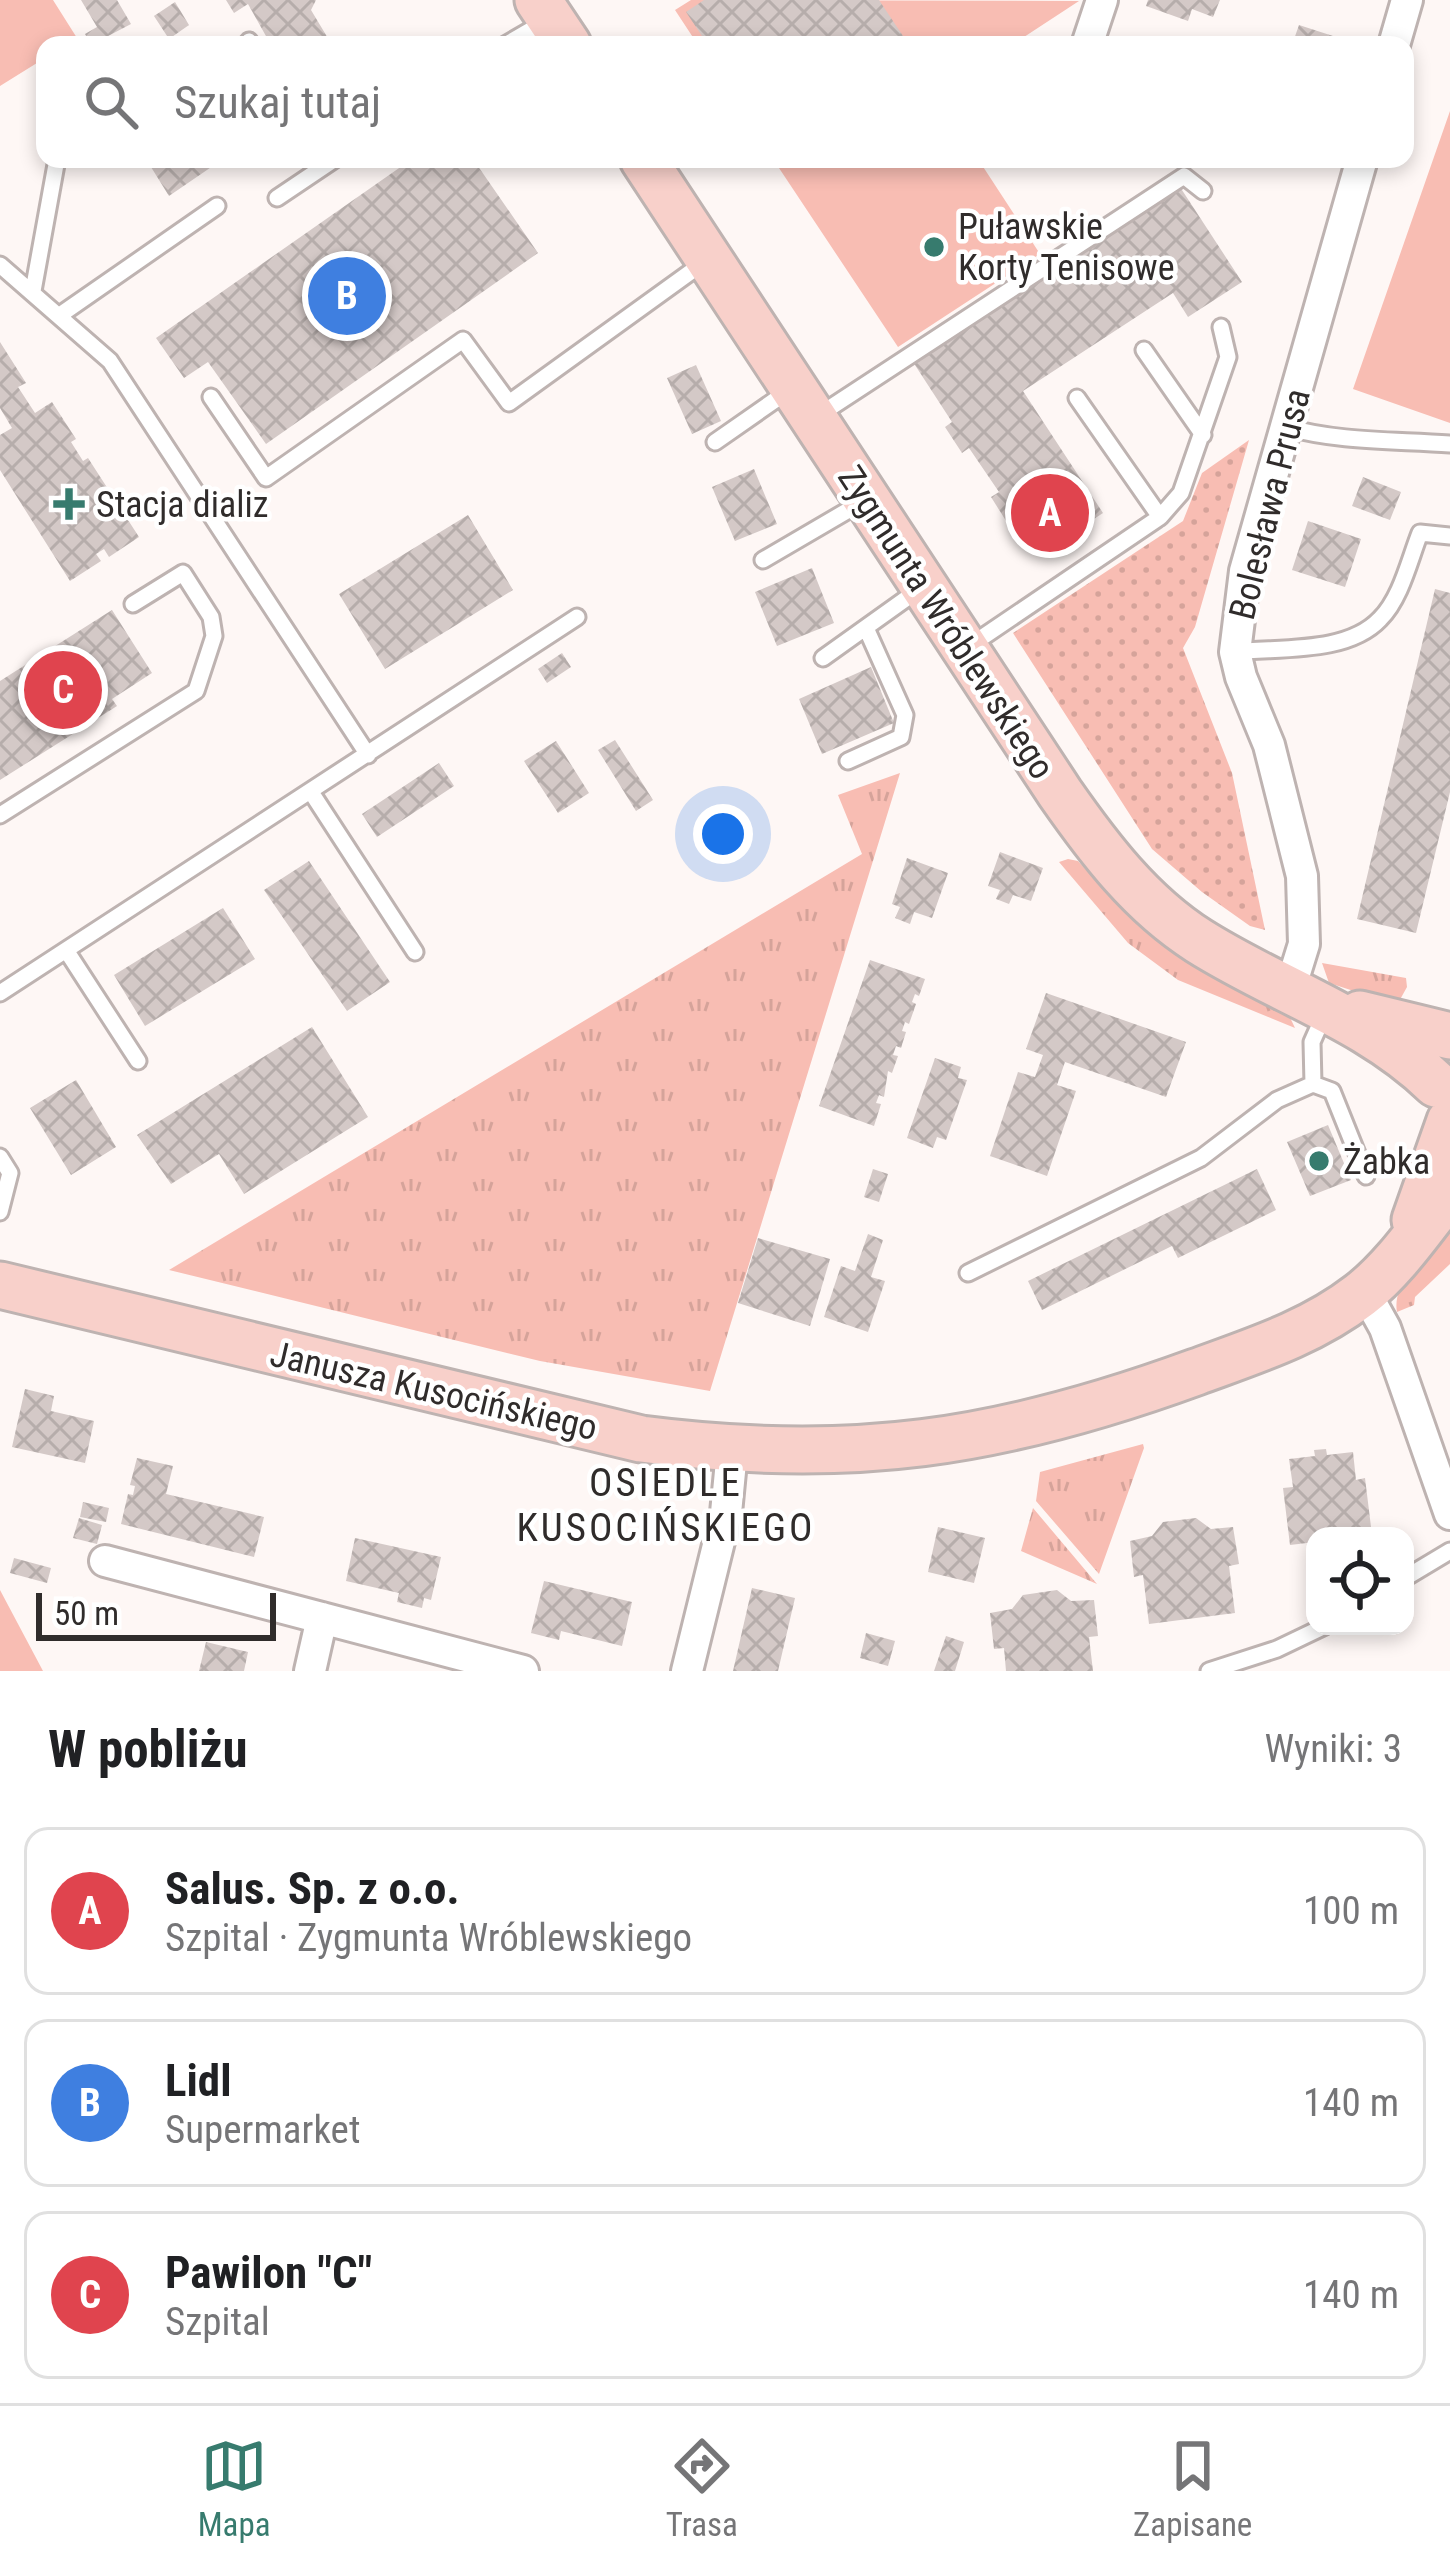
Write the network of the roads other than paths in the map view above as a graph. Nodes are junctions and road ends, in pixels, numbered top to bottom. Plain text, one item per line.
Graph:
1 (1102, 0) edge
2 (1407, 0) edge
3 (552, 21) edge
4 (523, 36) edge
5 (1090, 36) edge
6 (1397, 36) edge
7 (55, 168) edge
8 (319, 168) edge
9 (649, 168) edge
10 (1359, 168) edge
11 (1203, 191) dead end
12 (277, 198) dead end
13 (217, 206) dead end
14 (709, 259) junction
15 (0, 266) edge
16 (32, 292) junction
17 (60, 315) junction
18 (1221, 327) dead end
19 (1144, 350) dead end
20 (211, 397) dead end
21 (1077, 398) dead end
22 (803, 403) junction
23 (1286, 427) junction
24 (1203, 435) junction
25 (715, 442) dead end
26 (1450, 444) edge
27 (867, 500) junction
28 (1160, 517) junction
29 (1450, 536) edge
30 (763, 560) dead end
31 (924, 586) junction
32 (133, 604) dead end
33 (577, 617) dead end
34 (866, 628) junction
35 (965, 648) junction
36 (1235, 652) junction
37 (823, 658) dead end
38 (368, 755) junction
39 (848, 761) dead end
40 (310, 792) junction
41 (0, 815) edge
42 (66, 950) junction
43 (415, 952) dead end
44 (0, 994) edge
45 (1309, 998) junction
46 (1450, 1037) edge
47 (138, 1061) dead end
48 (1313, 1084) junction
49 (1445, 1108) edge
50 (0, 1157) edge
51 (1366, 1176) dead end
52 (1450, 1192) edge
53 (0, 1212) edge
54 (1402, 1252) junction
55 (968, 1273) dead end
56 (0, 1285) edge
57 (1365, 1292) junction
58 (732, 1450) junction
59 (1450, 1514) edge
60 (1450, 1551) edge
61 (106, 1561) dead end
62 (1414, 1573) edge
63 (322, 1618) junction
64 (1306, 1635) edge
65 (310, 1671) edge
66 (523, 1671) edge
67 (687, 1671) edge
68 (1208, 1671) edge

1 - 5 street
2 - 6 street
3 - 4 lane
7 - 16 lane
8 - 12 lane
9 - 14 street, Zygmunta Wróblewskiego
10 - 23 street, Bolesława Prusa
11 - 22 lane
13 - 17 lane
14 - 20 lane
14 - 22 street, Zygmunta Wróblewskiego
15 - 16 lane
16 - 17 lane
17 - 38 lane
18 - 24 lane
19 - 24 lane
21 - 28 lane
22 - 25 lane
22 - 27 street, Zygmunta Wróblewskiego
23 - 26 lane
23 - 36 street, Bolesława Prusa
24 - 28 lane
27 - 30 lane
27 - 31 street, Zygmunta Wróblewskiego
28 - 35 lane
29 - 36 lane
31 - 34 lane
31 - 35 street, Zygmunta Wróblewskiego
32 - 41 lane
33 - 38 lane
34 - 37 lane
34 - 39 lane
35 - 45 street, Zygmunta Wróblewskiego
36 - 45 street, Bolesława Prusa
38 - 40 lane
40 - 42 lane
40 - 43 lane
42 - 44 lane
42 - 47 lane
45 - 46 street, Zygmunta Wróblewskiego
45 - 48 lane
45 - 49 street, Zygmunta Wróblewskiego
46 - 49 street, Janusza Kusocińskiego
48 - 51 lane
48 - 55 lane
49 - 54 street, Janusza Kusocińskiego
50 - 53 lane
52 - 54 street, Janusza Kusocińskiego
54 - 57 street, Janusza Kusocińskiego
56 - 58 street, Janusza Kusocińskiego
57 - 58 street, Janusza Kusocińskiego
57 - 59 street
58 - 67 street
60 - 62 lane
61 - 63 street
63 - 65 street
63 - 66 street
64 - 68 lane

